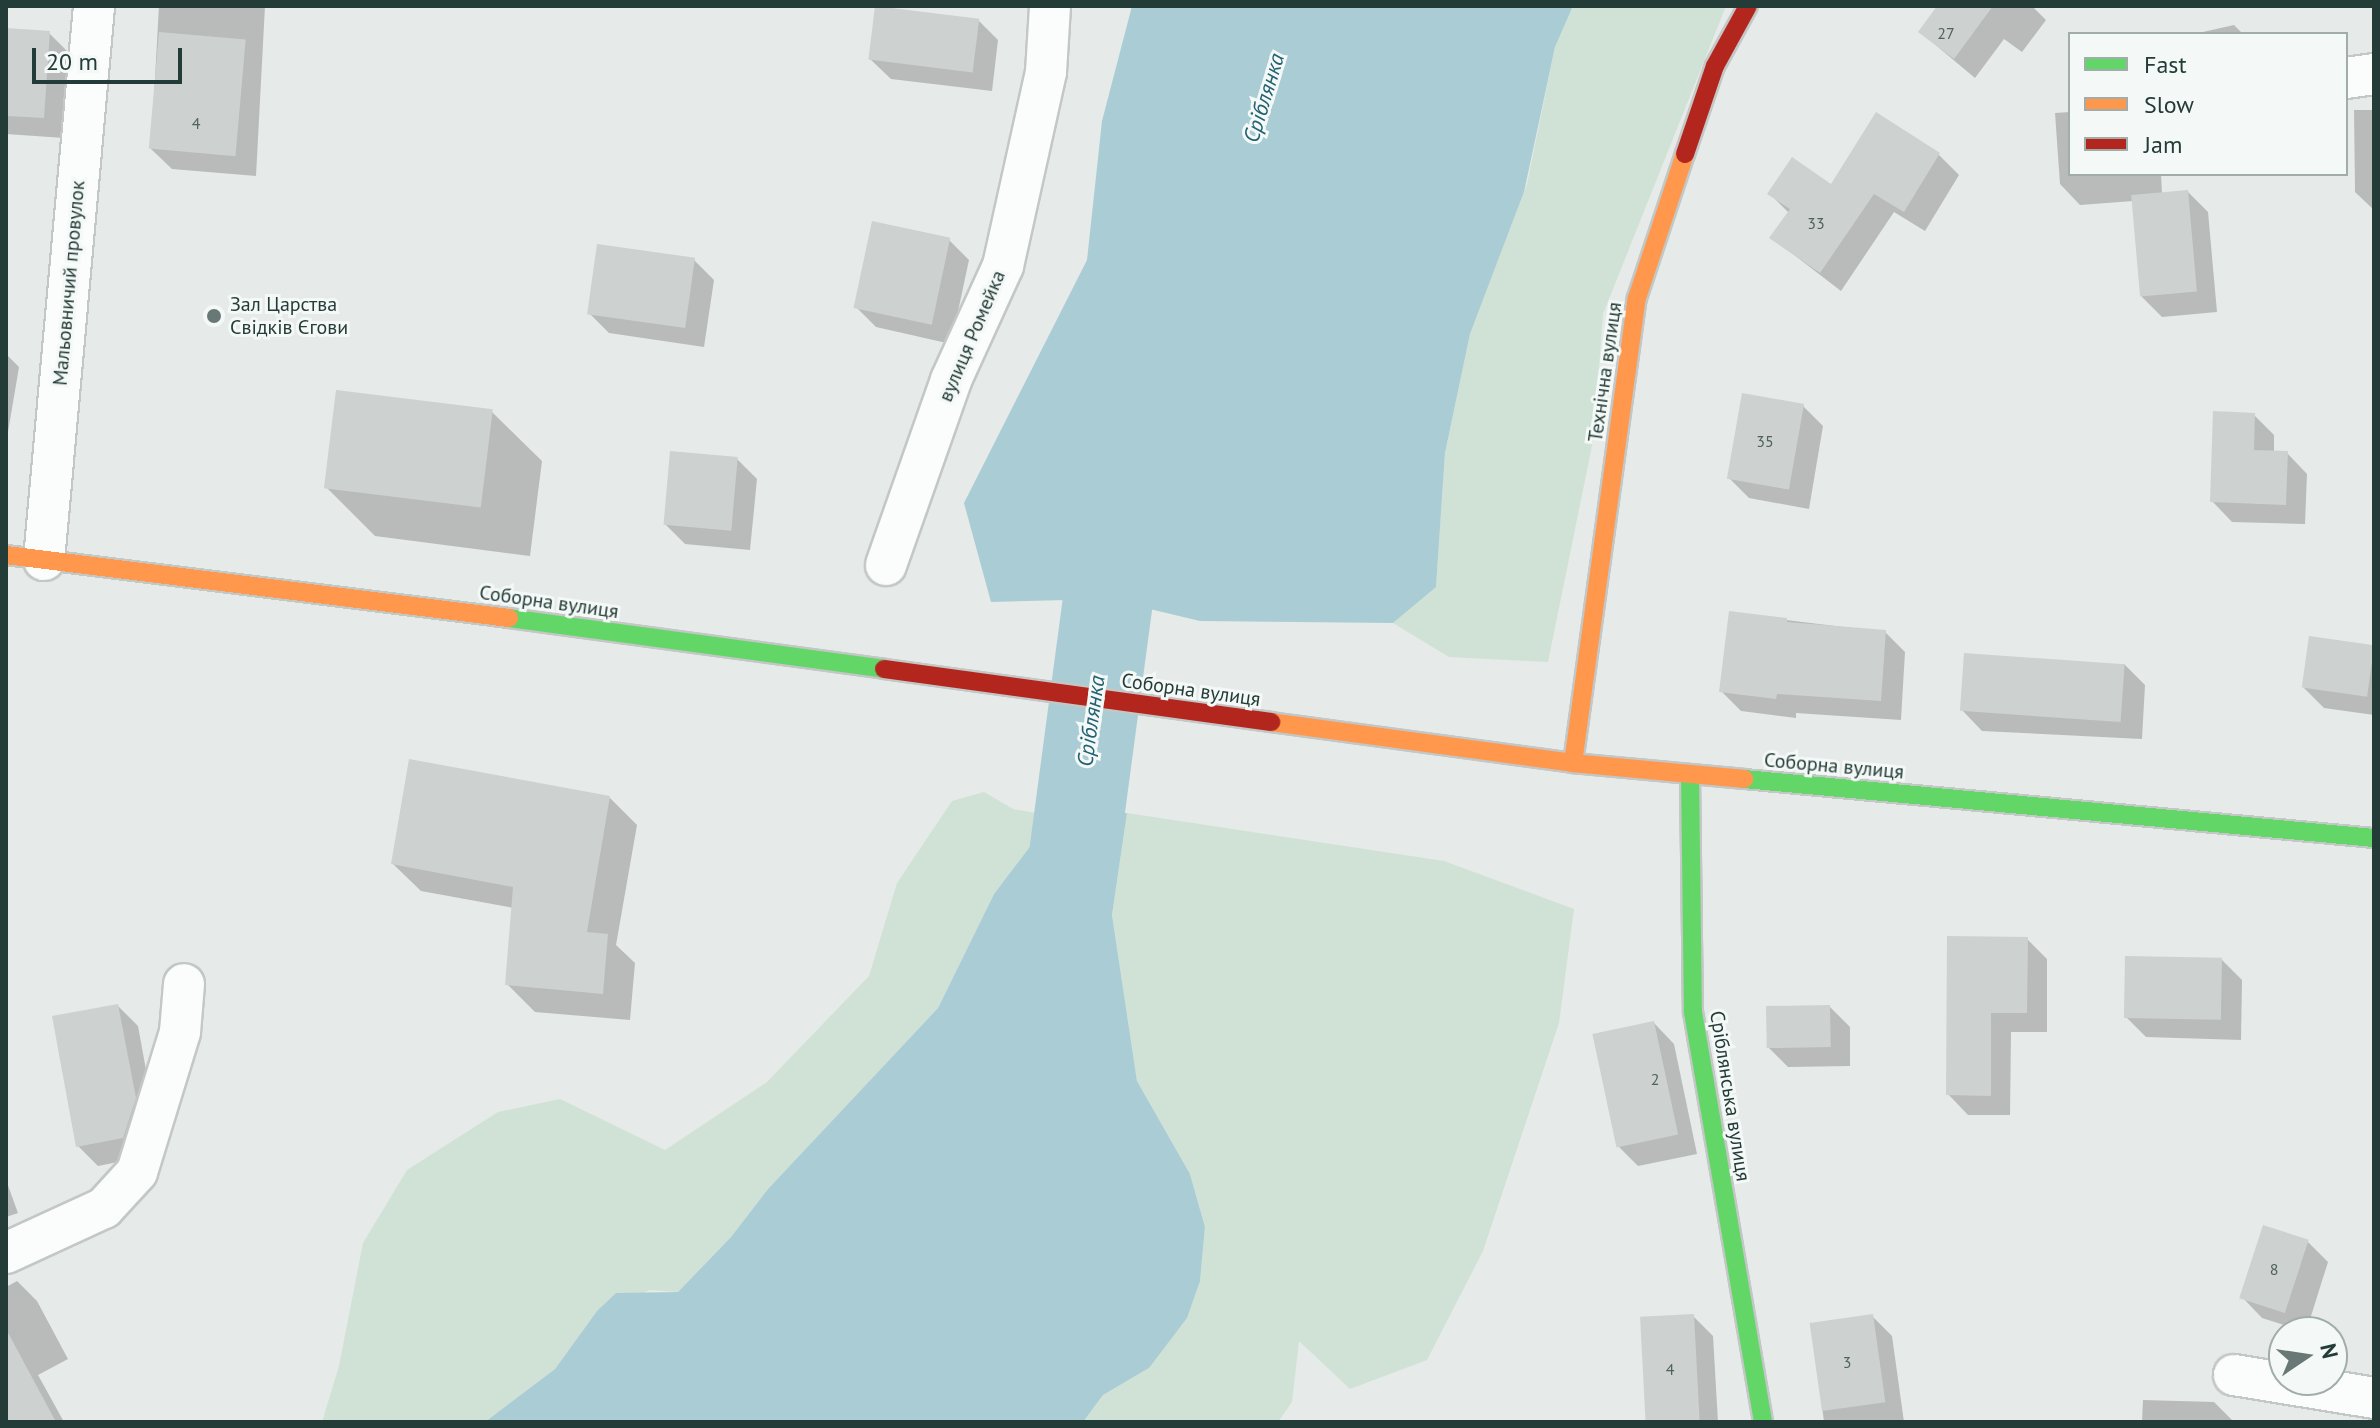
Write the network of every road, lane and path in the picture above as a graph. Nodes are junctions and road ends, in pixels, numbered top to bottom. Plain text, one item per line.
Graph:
1 (94, 6) edge
2 (1050, 6) edge
3 (1748, 6) edge
4 (2374, 74) edge
5 (2348, 78) edge
6 (25, 557) edge
7 (886, 565) dead end
8 (1573, 763) junction
9 (1690, 774) junction
10 (2374, 838) edge
11 (184, 984) dead end
12 (6, 1253) edge
13 (2234, 1375) dead end
14 (2374, 1398) edge
15 (1763, 1422) edge

1 - 6 street, Мальовничий провулок
2 - 7 street, вулиця Ромейка
3 - 8 main road, Технічна вулиця
4 - 5 street
6 - 8 main road, Соборна вулиця
8 - 9 main road, Соборна вулиця
9 - 10 main road, Соборна вулиця
9 - 15 main road, Сріблянська вулиця
11 - 12 street
13 - 14 street

